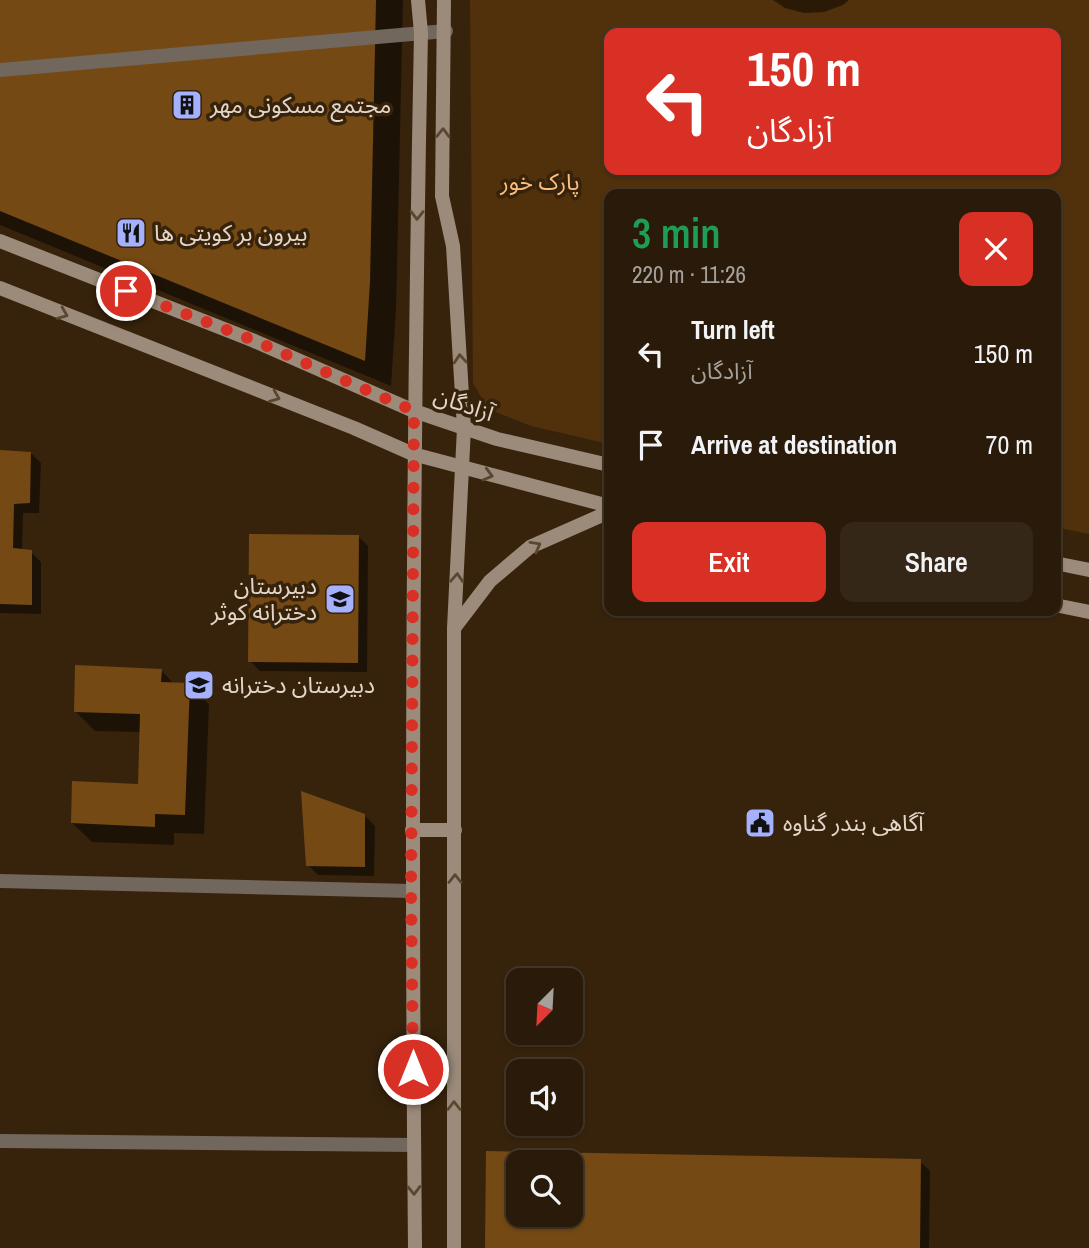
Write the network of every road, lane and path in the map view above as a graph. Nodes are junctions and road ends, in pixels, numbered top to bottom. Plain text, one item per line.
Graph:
1 (418, 0) edge
2 (444, 0) edge
3 (446, 31) junction
4 (421, 33) junction
5 (0, 70) edge
6 (0, 241) edge
7 (0, 288) edge
8 (414, 411) junction
9 (464, 428) junction
10 (414, 454) junction
11 (604, 464) edge
12 (464, 469) junction
13 (604, 508) edge
14 (604, 511) edge
15 (1061, 564) edge
16 (1089, 570) edge
17 (1061, 606) edge
18 (1089, 612) edge
19 (454, 628) junction
20 (412, 830) junction
21 (455, 830) junction
22 (0, 881) edge
23 (411, 891) junction
24 (0, 1142) edge
25 (414, 1145) junction
26 (415, 1248) edge
27 (454, 1248) edge

1 - 4 main road
2 - 3 main road
3 - 4 street
9 -> 3 main road
4 - 5 street
4 -> 8 main road
6 - 8 main road, آزادگان
7 -> 10 main road
8 - 9 main road, آزادگان
8 - 10 main road
9 - 11 main road, آزادگان
9 - 12 main road
10 - 12 main road
10 - 20 main road
12 -> 13 main road
19 -> 12 main road
19 -> 14 main road
15 - 16 main road
17 - 18 main road
19 - 21 main road
20 - 21 main road
20 - 23 main road
27 -> 21 main road
22 - 23 street
23 - 25 main road
24 - 25 street
25 -> 26 main road

